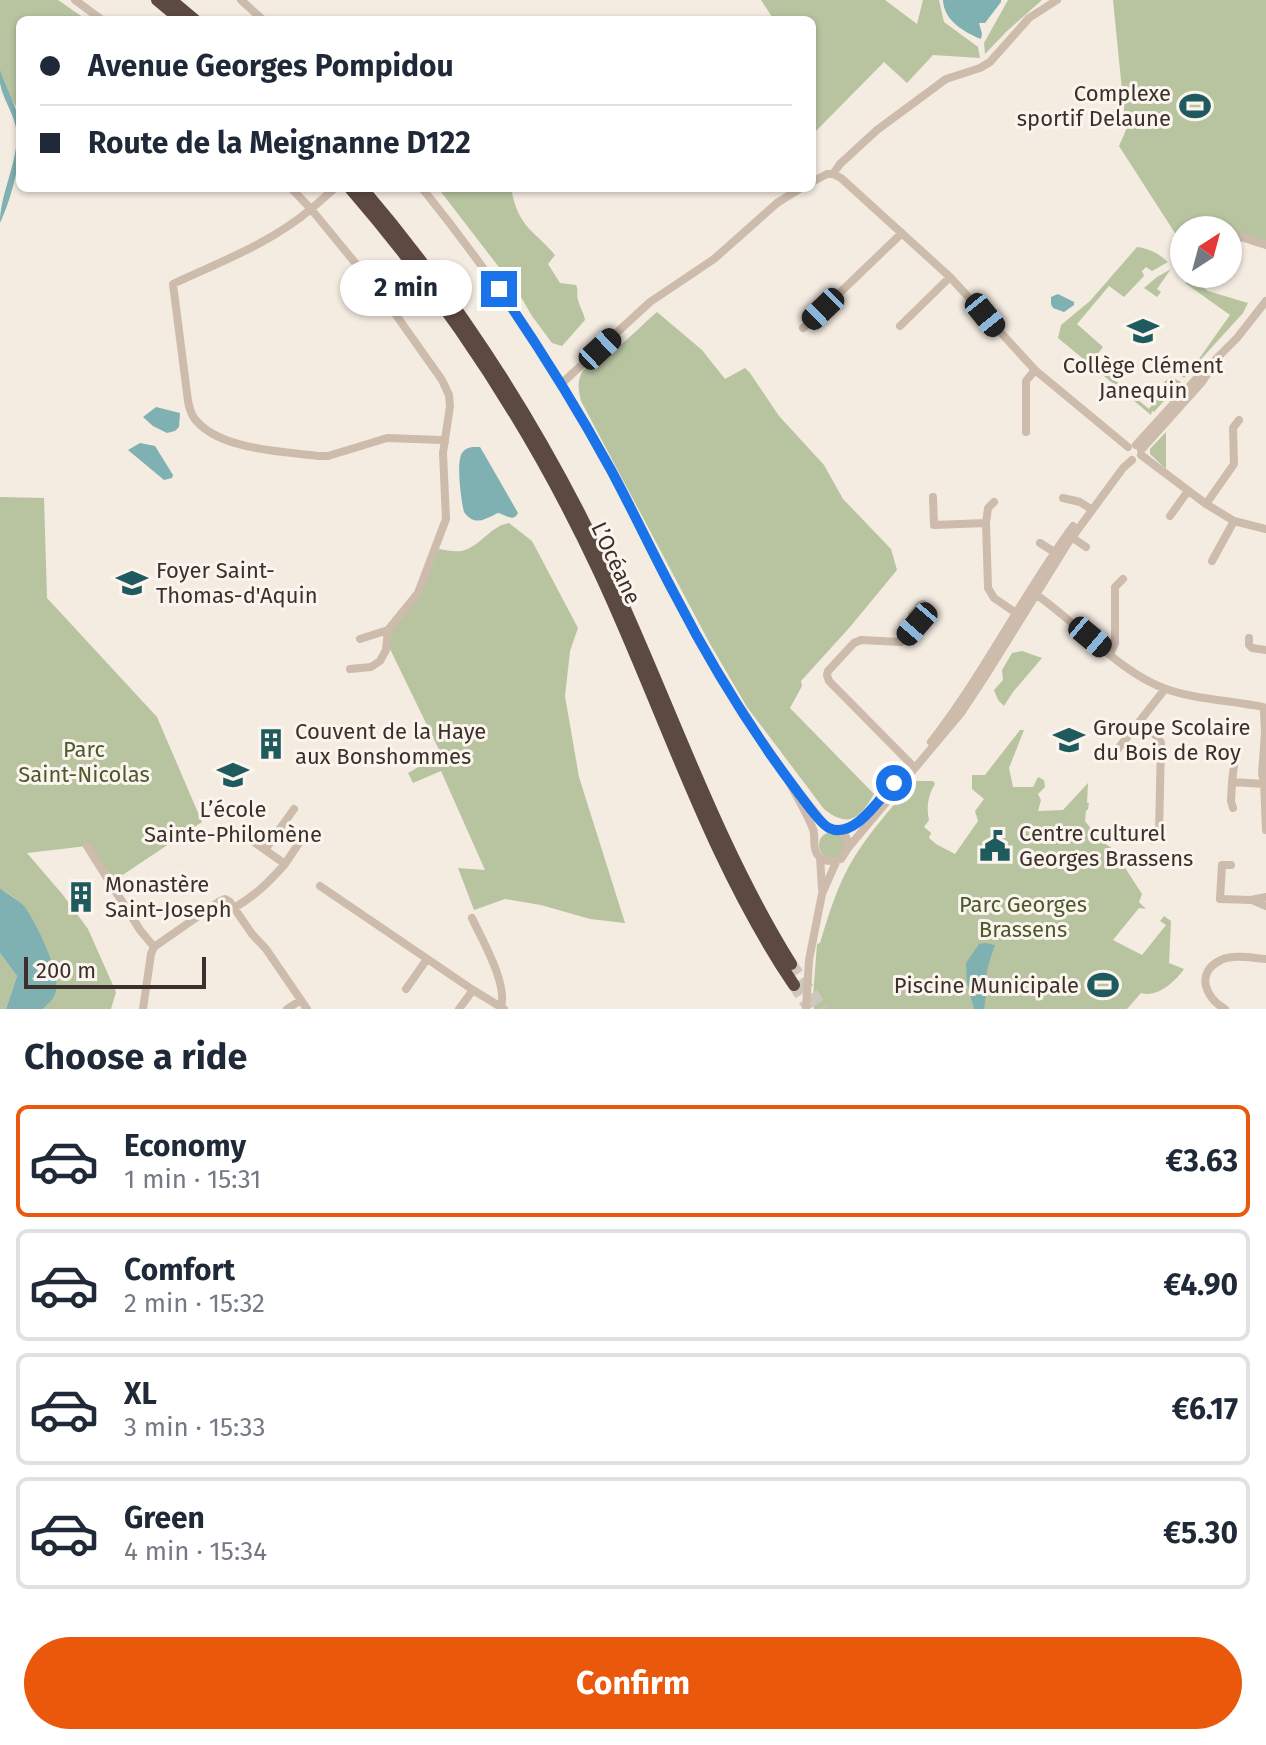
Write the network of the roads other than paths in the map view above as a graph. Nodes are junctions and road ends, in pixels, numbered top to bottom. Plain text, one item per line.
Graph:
1 (75, 0) edge
2 (157, 0) edge
3 (171, 0) edge
4 (241, 0) edge
5 (1057, 0) edge
6 (97, 16) edge
7 (176, 16) edge
8 (190, 16) edge
9 (259, 16) edge
10 (833, 174) junction
11 (816, 180) edge
12 (295, 192) edge
13 (331, 192) edge
14 (353, 192) edge
15 (365, 192) edge
16 (425, 192) edge
17 (795, 192) edge
18 (311, 209) junction
19 (902, 233) junction
20 (1242, 237) edge
21 (1266, 245) edge
22 (950, 277) junction
23 (1266, 301) edge
24 (1266, 310) edge
25 (900, 326) dead end
26 (803, 328) dead end
27 (1246, 328) junction
28 (1035, 370) junction
29 (561, 384) junction
30 (1239, 420) dead end
31 (1026, 432) dead end
32 (445, 442) junction
33 (1134, 452) junction
34 (1188, 491) junction
35 (933, 497) dead end
36 (1063, 498) dead end
37 (994, 502) dead end
38 (1206, 504) junction
39 (1089, 508) junction
40 (1170, 516) dead end
41 (1234, 521) junction
42 (986, 523) junction
43 (1266, 529) edge
44 (1070, 535) junction
45 (1040, 543) dead end
46 (1086, 547) dead end
47 (1058, 554) junction
48 (1212, 561) dead end
49 (1123, 579) dead end
50 (1032, 592) junction
51 (1016, 613) junction
52 (917, 624) dead end
53 (388, 630) junction
54 (1249, 638) dead end
55 (360, 639) dead end
56 (1266, 650) edge
57 (1110, 654) junction
58 (350, 669) dead end
59 (1165, 689) junction
60 (1265, 709) edge
61 (1139, 722) junction
62 (1117, 750) dead end
63 (912, 765) junction
64 (1234, 765) dead end
65 (786, 776) junction
66 (1265, 780) edge
67 (1232, 782) junction
68 (1233, 808) dead end
69 (294, 809) dead end
70 (829, 828) junction
71 (279, 830) junction
72 (839, 830) junction
73 (1266, 830) edge
74 (242, 838) dead end
75 (816, 839) junction
76 (1152, 840) dead end
77 (87, 846) dead end
78 (848, 848) junction
79 (265, 850) junction
80 (820, 857) junction
81 (837, 860) junction
82 (285, 864) junction
83 (1231, 865) dead end
84 (320, 886) dead end
85 (822, 894) junction
86 (1266, 897) edge
87 (1251, 900) junction
88 (1266, 906) edge
89 (234, 908) junction
90 (472, 918) dead end
91 (154, 947) junction
92 (427, 959) junction
93 (1266, 959) edge
94 (791, 964) tunnel mouth
95 (794, 985) tunnel mouth
96 (406, 989) dead end
97 (473, 990) junction
98 (301, 1000) junction
99 (503, 1008) edge
100 (143, 1009) edge
101 (287, 1009) edge
102 (307, 1009) edge
103 (459, 1009) edge
104 (806, 1009) edge
105 (1225, 1009) edge

1 - 6 street
2 - 7 highway
3 - 8 highway
4 - 9 street
5 - 10 street
10 - 11 street
10 - 19 street
12 - 18 street
13 - 18 street
14 - 95 highway, L’Océane
15 - 94 highway, L’Océane
16 - 29 street
17 - 29 street
18 - 32 street
18 - 32 street
19 - 22 street
19 - 26 street
20 - 21 street
22 - 25 street
22 - 28 street
23 - 27 street
24 - 27 street
27 - 33 street
28 - 31 street
28 - 33 street
29 - 65 street
30 - 38 street
32 - 53 street
33 - 34 street
33 - 39 street
34 - 38 street
34 - 40 street
35 - 42 street
36 - 39 street
37 - 42 street
38 - 41 street
39 - 44 street
41 - 43 street
41 - 48 street
42 - 51 street
44 - 46 street
44 - 47 street
45 - 47 street
47 - 50 street
49 - 57 street
50 - 51 street
50 - 57 street
50 - 78 street
51 - 63 street
52 - 63 street
53 - 55 street
53 - 58 street
54 - 56 street
57 - 59 street
59 - 60 street
59 - 61 street
60 - 66 street
61 - 62 street
61 - 76 street
63 - 72 street
64 - 67 street
65 - 70 street
65 - 75 street
66 - 67 street
66 - 73 street
67 - 68 street
69 - 71 street
70 - 72 street
70 - 75 street
71 - 79 street
71 - 82 street
72 - 78 street
74 - 79 street
75 - 80 street
77 - 91 street
78 - 81 street
79 - 82 street
80 - 81 street
80 - 85 street
81 - 85 street
82 - 89 street
83 - 87 street
84 - 92 street
85 - 104 street
86 - 87 street
87 - 88 street
89 - 91 street
89 - 98 street
90 - 99 street
91 - 100 street
92 - 96 street
92 - 97 street
93 - 105 street
97 - 99 street
97 - 103 street
98 - 101 street
98 - 102 street

